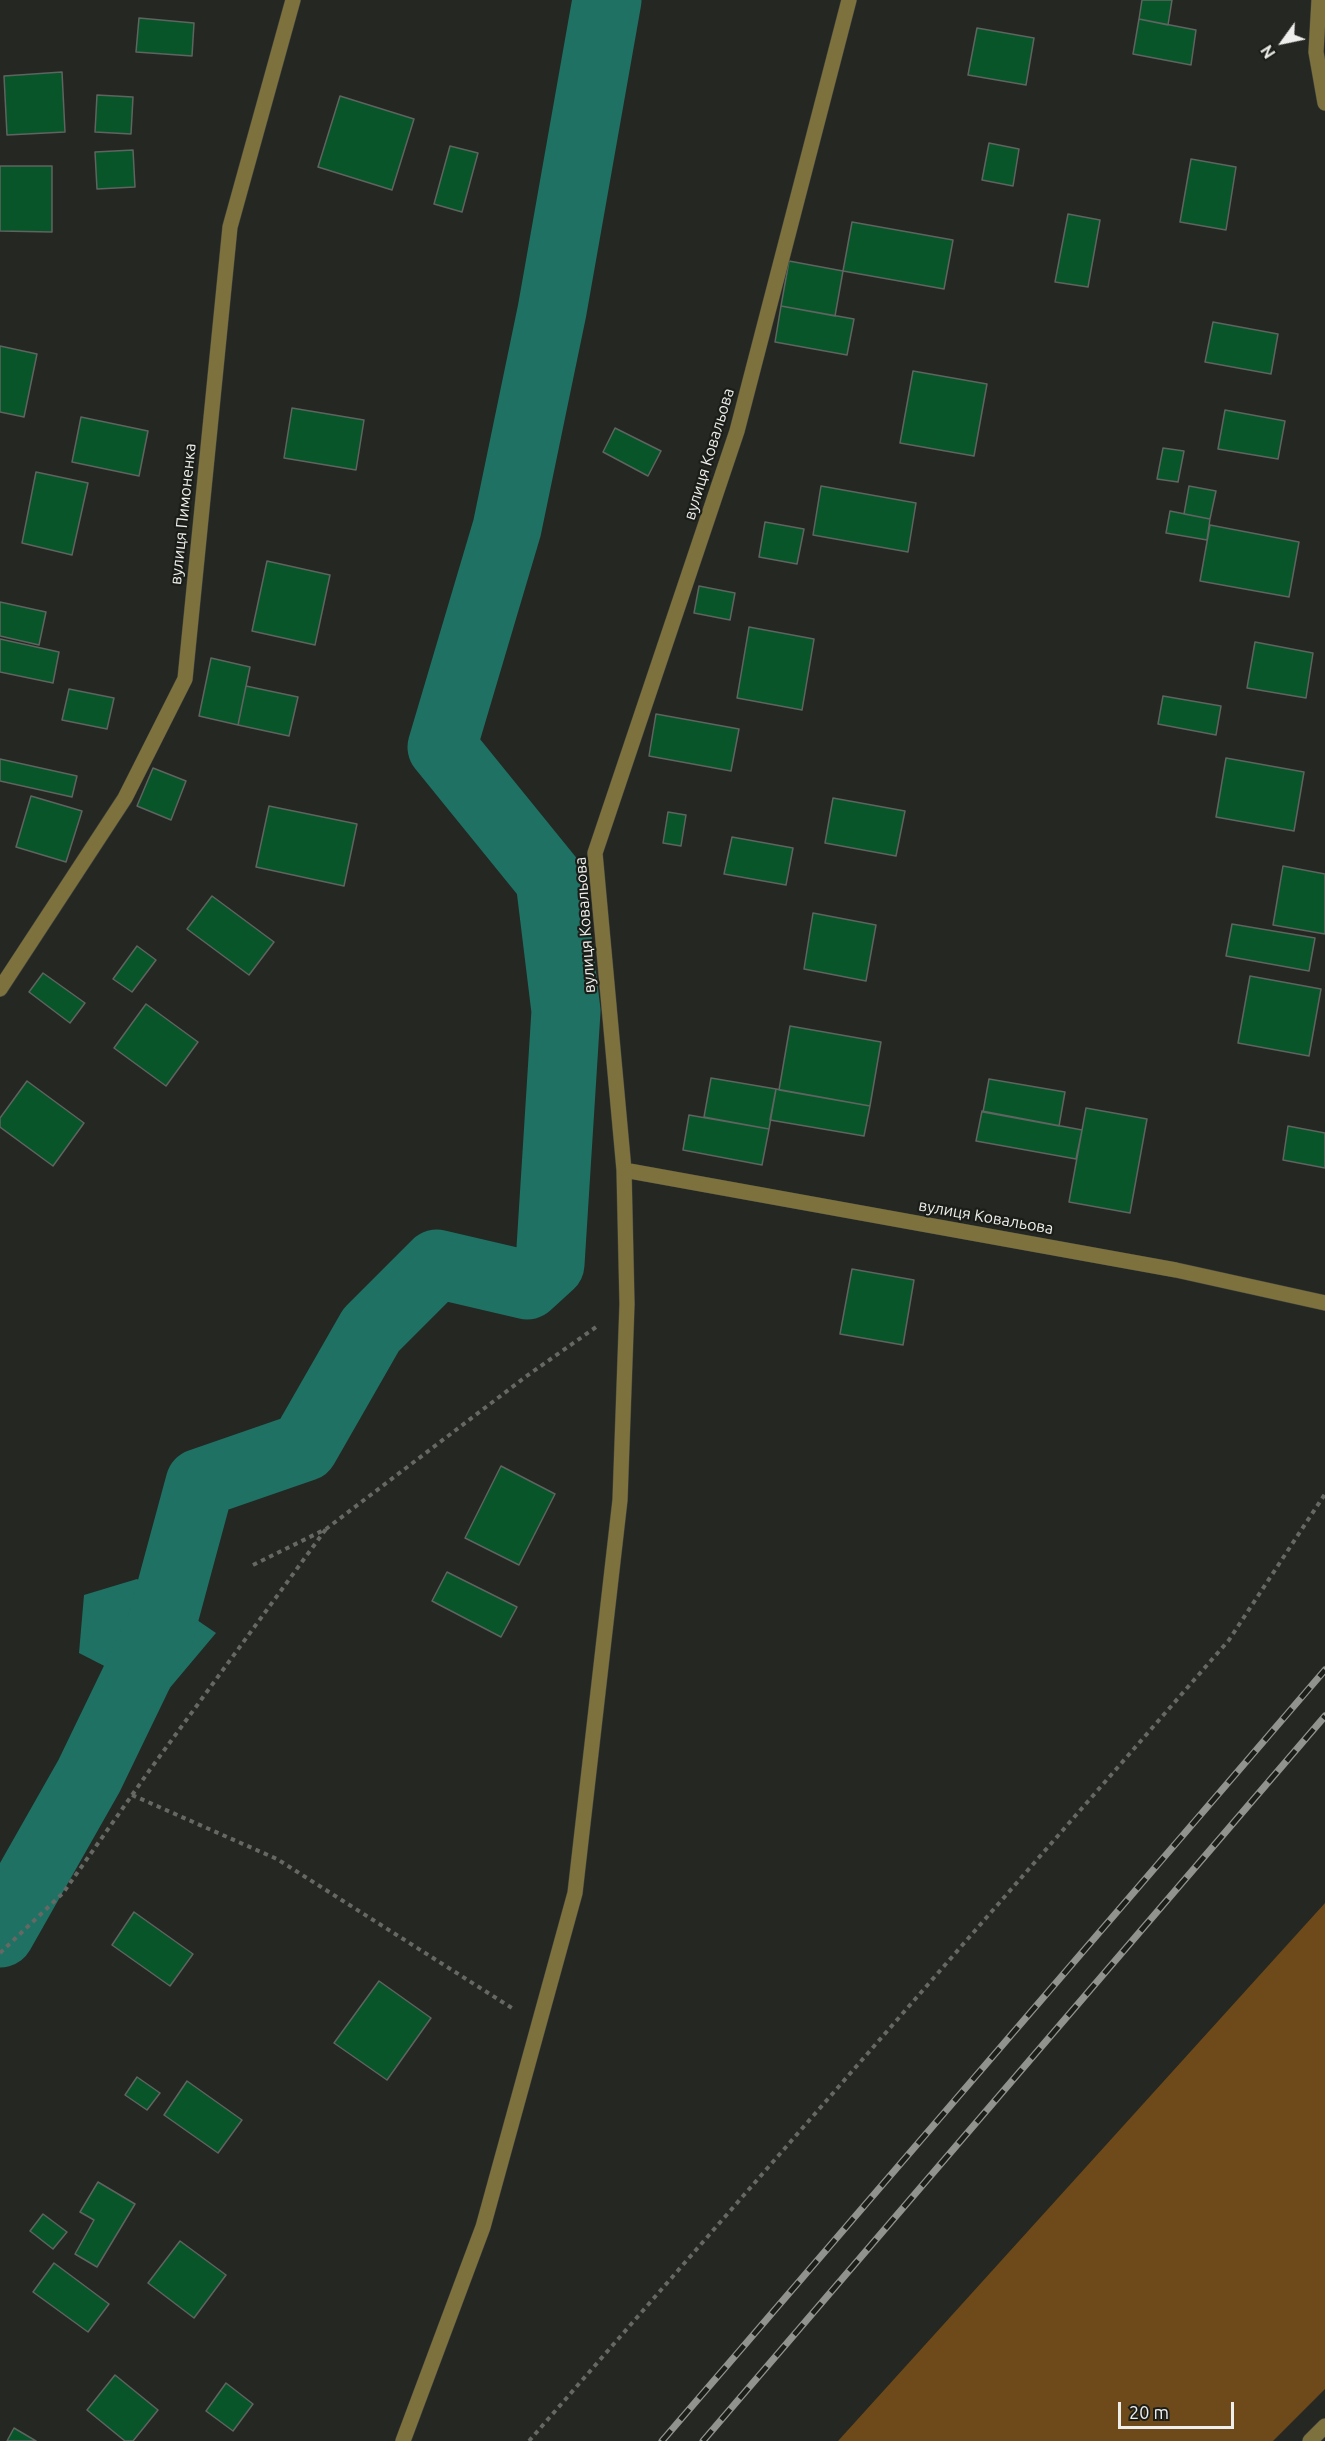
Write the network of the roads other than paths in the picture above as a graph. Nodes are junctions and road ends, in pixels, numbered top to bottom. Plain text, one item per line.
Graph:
1 (293, 0) edge
2 (849, 0) edge
3 (1320, 0) edge
4 (1325, 103) edge
5 (0, 988) edge
6 (624, 1170) junction
7 (1325, 1303) edge
8 (1325, 2426) edge
9 (403, 2441) edge
10 (1310, 2441) edge

1 - 5 street, вулиця Пимоненка
2 - 6 street, вулиця Ковальова
3 - 4 street
6 - 7 street, вулиця Ковальова
6 - 9 street
8 - 10 street

